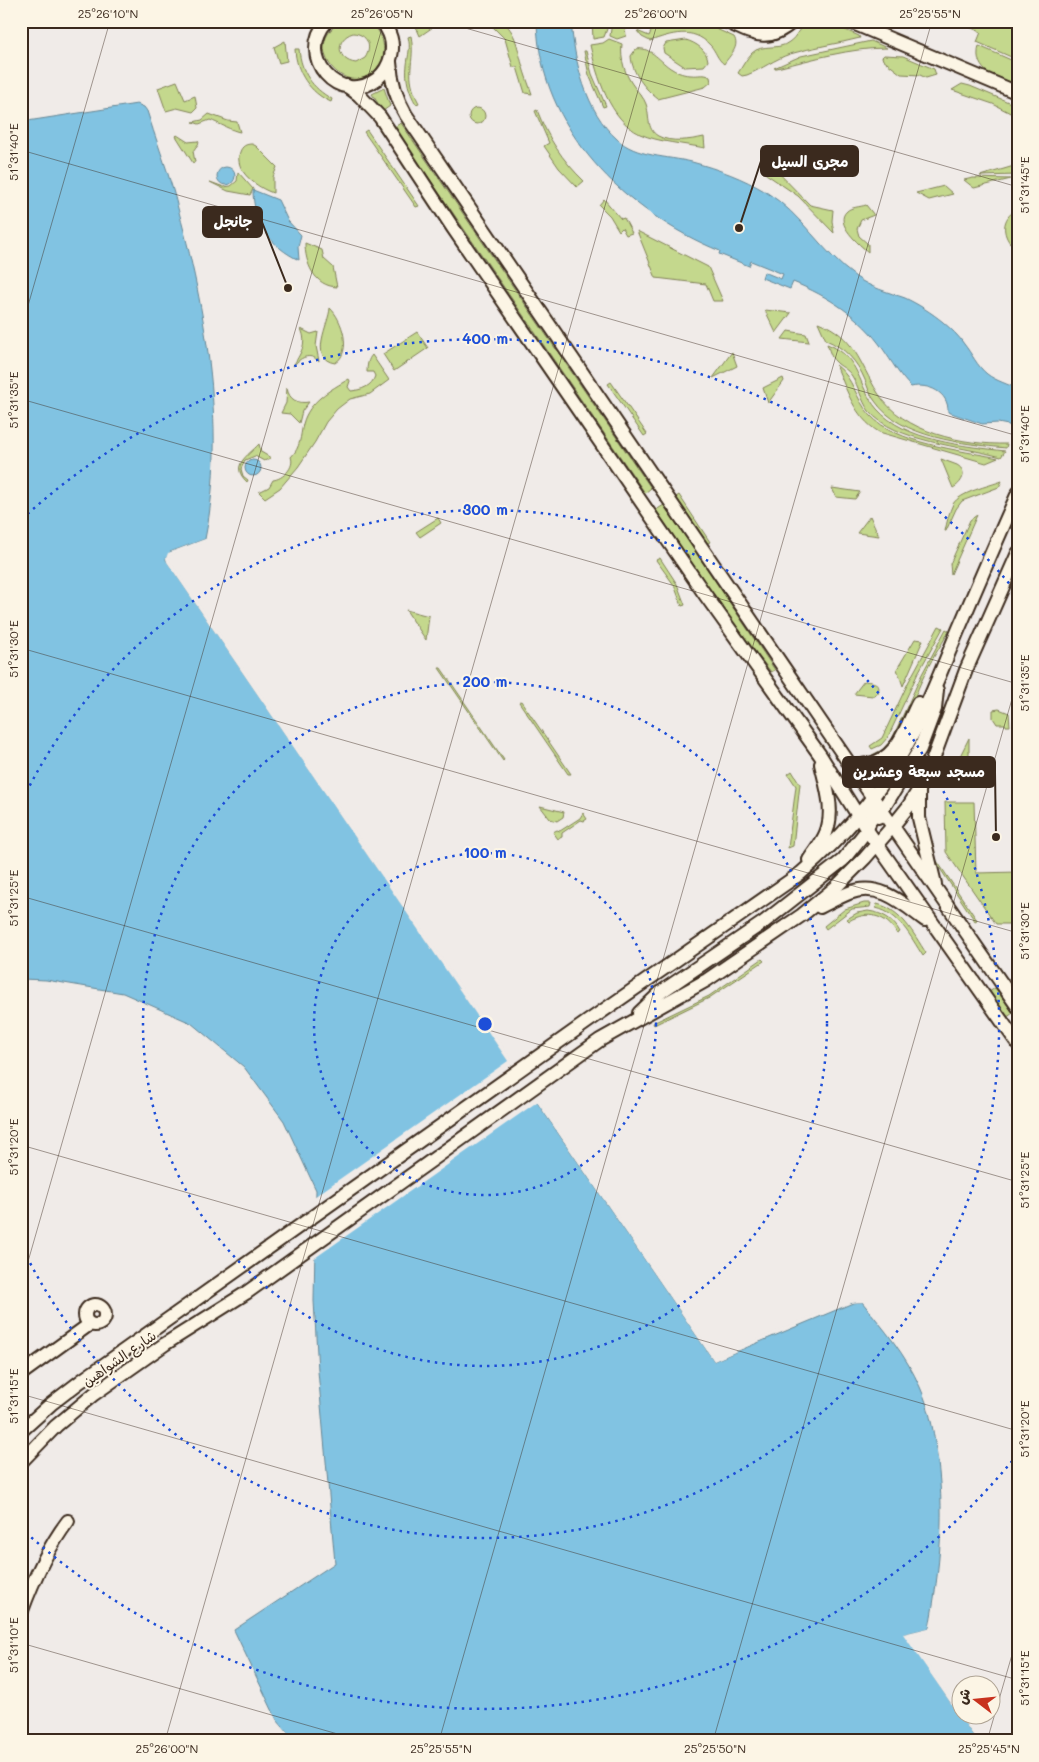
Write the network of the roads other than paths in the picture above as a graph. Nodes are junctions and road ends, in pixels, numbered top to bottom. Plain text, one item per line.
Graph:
1 (327, 21) edge
2 (381, 21) edge
3 (724, 21) edge
4 (792, 21) edge
5 (848, 21) edge
6 (390, 62) junction
7 (347, 86) junction
8 (1016, 93) edge
9 (1018, 493) edge
10 (1018, 554) edge
11 (937, 684) junction
12 (820, 755) junction
13 (851, 766) junction
14 (919, 789) junction
15 (872, 797) junction
16 (882, 811) junction
17 (858, 816) junction
18 (892, 827) junction
19 (867, 830) junction
20 (877, 844) junction
21 (801, 873) junction
22 (936, 891) junction
23 (802, 915) junction
24 (936, 928) junction
25 (1018, 1007) edge
26 (631, 1022) junction
27 (1018, 1044) edge
28 (90, 1324) dead end
29 (21, 1374) edge
30 (21, 1431) edge
31 (21, 1462) edge
32 (68, 1521) dead end
33 (21, 1613) edge

1 - 7 street
2 - 6 street
3 - 4 street
5 - 8 street
6 - 7 street
6 - 13 street
7 - 12 street
9 - 11 street
10 - 14 street
11 - 13 street
11 - 15 street, شارع الشواهين
11 - 16 street
12 - 17 street
12 - 21 street
13 - 15 street
14 - 18 street
14 - 22 street
15 - 16 street
15 - 17 street, شارع الشواهين
15 - 19 street
16 - 18 street
16 - 20 street
17 - 19 street
17 - 21 street, شارع الشواهين
18 - 20 street
18 - 22 street
19 - 20 street
19 - 26 street
20 - 23 street
20 - 24 street
21 - 30 street, شارع الشواهين
22 - 25 street
23 - 24 street
23 - 26 street
24 - 27 street
26 - 31 street, شارع الشواهين
28 - 29 street
32 - 33 street

